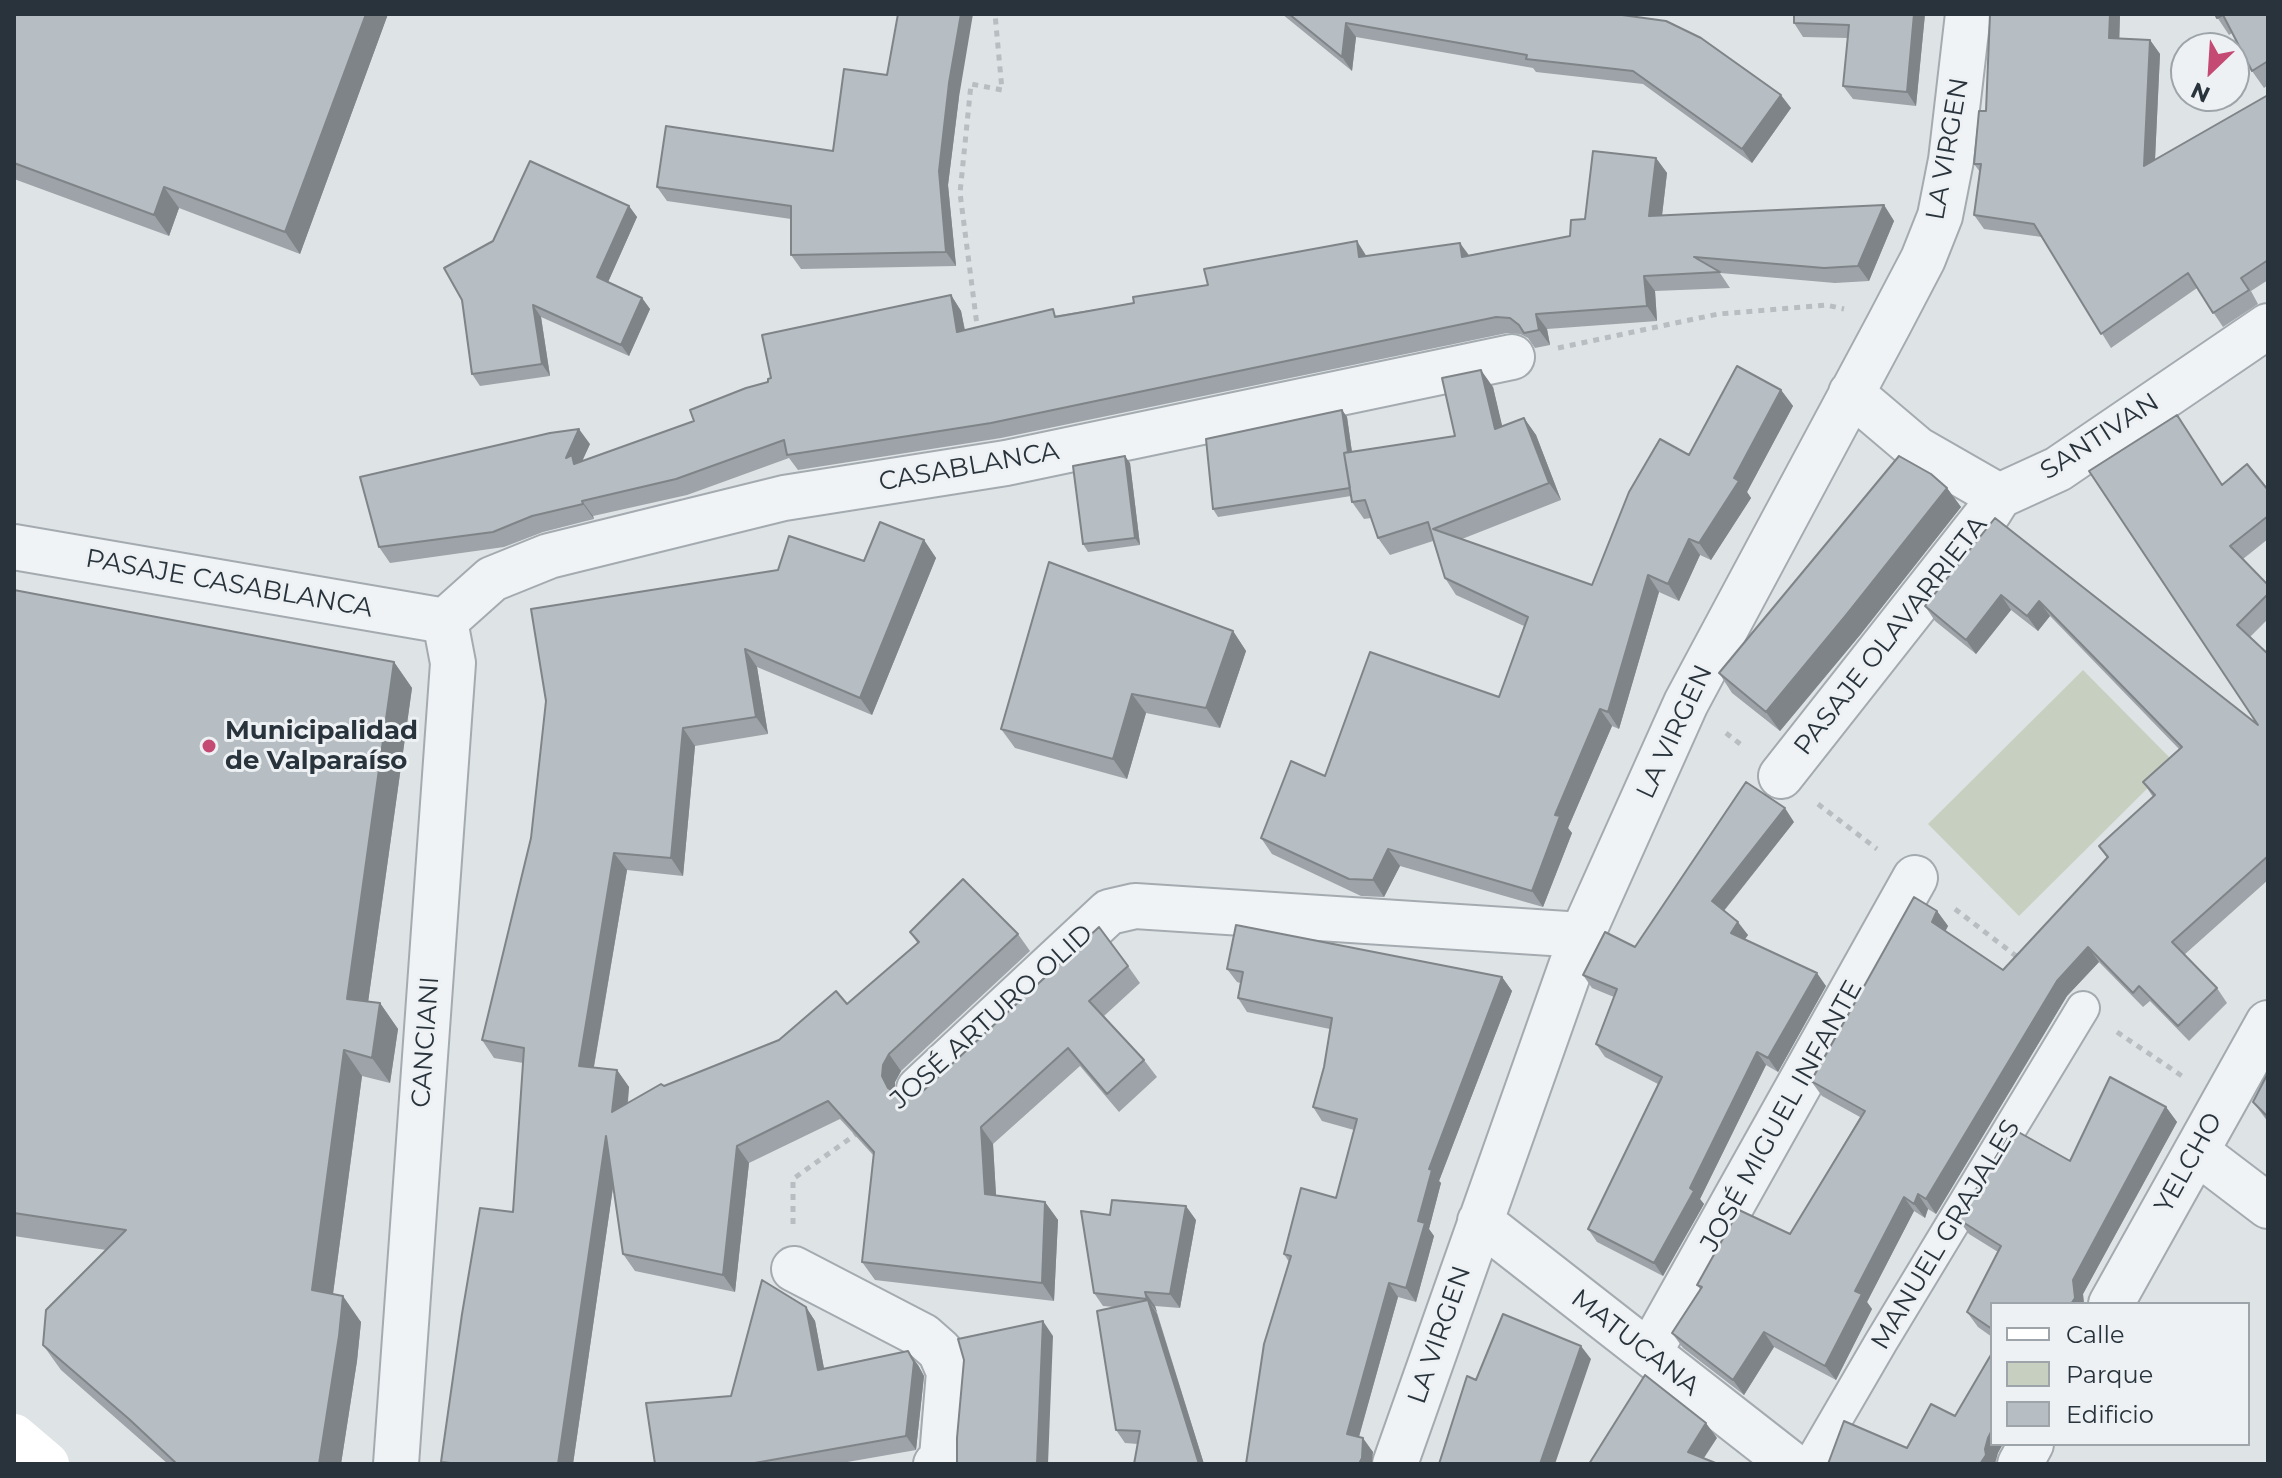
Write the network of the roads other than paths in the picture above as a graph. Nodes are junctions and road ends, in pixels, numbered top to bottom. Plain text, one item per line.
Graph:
1 (1968, 14) edge
2 (2268, 326) edge
3 (1512, 357) road end
4 (1861, 375) junction
5 (1999, 496) junction
6 (14, 547) edge
7 (445, 621) junction
8 (1781, 776) dead end
9 (1915, 878) dead end
10 (1582, 935) junction
11 (2083, 1008) dead end
12 (2268, 1023) edge
13 (919, 1089) edge
14 (2197, 1152) junction
15 (2268, 1206) edge
16 (1480, 1221) junction
17 (794, 1269) road end
18 (2112, 1302) edge
19 (1649, 1353) junction
20 (14, 1436) edge
21 (2030, 1446) edge
22 (47, 1464) edge
23 (396, 1464) edge
24 (936, 1464) edge
25 (1395, 1464) edge
26 (1791, 1464) edge
27 (1810, 1464) edge
28 (2020, 1464) edge

1 - 4 street, LA VIRGEN
2 - 5 street, SANTIVAN
3 - 7 street, CASABLANCA
4 - 5 street
4 - 10 street, LA VIRGEN
5 - 8 street, PASAJE OLAVARRIETA
6 - 7 street, PASAJE CASABLANCA
7 - 23 street, CANCIANI
9 - 19 street, JOSÉ MIGUEL INFANTE
10 - 13 street, JOSÉ ARTURO OLID
10 - 16 street, LA VIRGEN
11 - 27 lane, MANUEL GRAJALES
12 - 14 street, YELCHO
14 - 15 street
14 - 18 street, YELCHO
16 - 19 street, MATUCANA
16 - 25 street, LA VIRGEN
17 - 24 street
19 - 26 street, MATUCANA
20 - 22 main road
21 - 28 street

